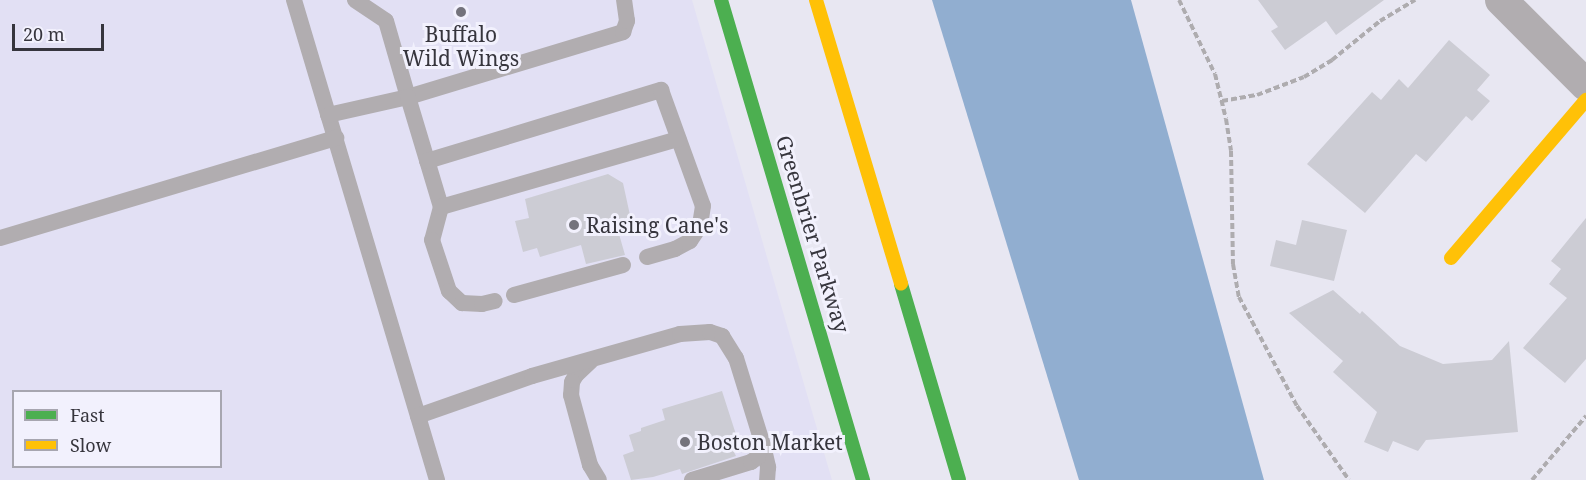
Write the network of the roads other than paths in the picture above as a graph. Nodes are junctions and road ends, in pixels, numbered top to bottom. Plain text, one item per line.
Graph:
1 (294, 0) edge
2 (355, 0) edge
3 (624, 0) edge
4 (721, 0) edge
5 (816, 0) edge
6 (1501, 0) edge
7 (1586, 85) edge
8 (408, 97) junction
9 (1586, 100) edge
10 (328, 115) junction
11 (336, 138) junction
12 (678, 139) junction
13 (427, 161) junction
14 (441, 207) junction
15 (0, 238) edge
16 (647, 257) dead end
17 (1450, 258) dead end
18 (623, 265) dead end
19 (514, 295) dead end
20 (495, 301) dead end
21 (594, 358) junction
22 (418, 416) junction
23 (759, 431) junction
24 (437, 480) edge
25 (599, 480) edge
26 (692, 480) edge
27 (767, 480) edge
28 (863, 480) edge
29 (959, 480) edge

1 - 10 lane
2 - 8 lane
3 - 8 lane
4 - 28 main road, Greenbrier Parkway
5 - 29 main road
6 - 7 street
8 - 10 lane
8 - 13 lane
9 - 17 main road
10 - 11 lane
11 - 15 lane
11 - 22 lane
12 - 13 lane
12 - 14 lane
12 - 16 lane
13 - 14 lane
14 - 20 lane
18 - 19 lane
21 - 22 lane
21 - 23 lane
21 - 25 lane
22 - 24 lane
23 - 26 lane
23 - 27 lane

